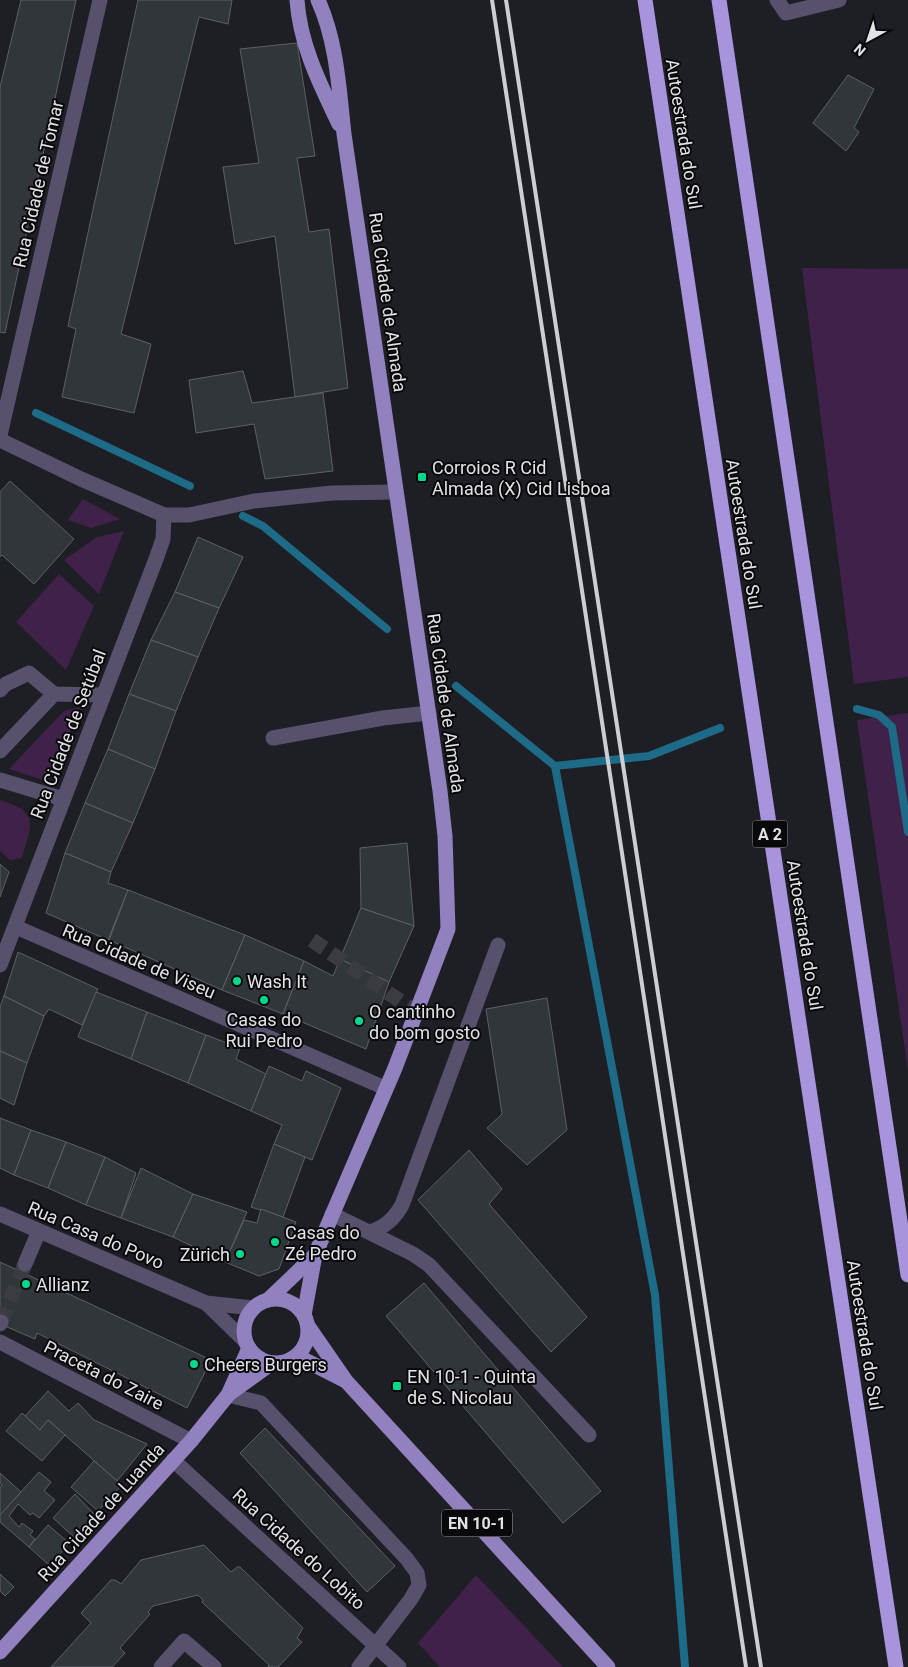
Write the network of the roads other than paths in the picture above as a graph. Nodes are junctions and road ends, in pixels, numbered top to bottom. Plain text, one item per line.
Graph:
1 (100, 0) edge
2 (297, 0) edge
3 (318, 0) edge
4 (645, 0) edge
5 (719, 0) edge
6 (777, 0) edge
7 (839, 0) edge
8 (344, 134) junction
9 (0, 435) edge
10 (0, 440) edge
11 (396, 492) junction
12 (164, 515) junction
13 (0, 690) edge
14 (54, 694) junction
15 (103, 694) junction
16 (429, 713) junction
17 (273, 738) dead end
18 (0, 751) edge
19 (0, 780) edge
20 (63, 799) junction
21 (16, 927) junction
22 (498, 945) dead end
23 (0, 964) edge
24 (386, 1088) junction
25 (0, 1214) edge
26 (332, 1214) junction
27 (39, 1231) junction
28 (370, 1232) junction
29 (315, 1255) junction
30 (24, 1264) tunnel mouth
31 (908, 1275) edge
32 (268, 1300) junction
33 (206, 1303) junction
34 (253, 1308) junction
35 (306, 1320) junction
36 (0, 1342) edge
37 (247, 1345) junction
38 (297, 1356) junction
39 (272, 1363) junction
40 (346, 1380) junction
41 (228, 1395) junction
42 (589, 1435) dead end
43 (191, 1441) junction
44 (173, 1460) junction
45 (377, 1646) junction
46 (0, 1652) edge
47 (161, 1667) edge
48 (214, 1667) edge
49 (359, 1667) edge
50 (399, 1667) edge
51 (608, 1667) edge
52 (896, 1667) edge

1 - 9 street, Rua Cidade de Tomar
2 - 8 main road, Rua Cidade de Almada
3 - 8 main road, Rua Cidade de Almada
4 - 52 highway, Autoestrada do Sul / A 2
5 - 31 highway
6 - 7 street
8 - 11 main road, Rua Cidade de Almada
10 - 12 street
11 - 12 street
11 - 16 main road, Rua Cidade de Almada
12 - 15 street, Rua Cidade de Setúbal
13 - 14 street
14 - 15 street
14 - 18 street
15 - 20 street, Rua Cidade de Setúbal
16 - 17 street
16 - 24 main road, Rua Cidade de Almada
19 - 20 street
20 - 21 street, Rua Cidade de Setúbal
21 - 23 street, Rua Cidade de Setúbal
21 - 24 street, Rua Cidade de Viseu
22 - 28 street
24 - 26 main road, Rua Cidade de Almada
25 - 27 street, Rua Casa do Povo
26 - 28 street
26 - 29 main road, Rua Cidade de Almada
27 - 30 street
27 - 33 street, Rua Casa do Povo
28 - 42 street
29 - 32 main road, Rua Cidade de Almada
29 - 35 main road, Rua Cidade de Almada
32 - 34 main road
32 - 35 main road
33 - 34 street, Rua Casa do Povo
33 - 37 street, Rua Casa do Povo
34 - 37 main road
35 - 38 main road
35 - 40 main road, EN 10-1
36 - 43 street, Praceta do Zaire
37 - 39 main road
37 - 41 main road, Rua Cidade de Luanda
38 - 39 main road
38 - 40 main road, EN 10-1
39 - 41 main road, Rua Cidade de Luanda
40 - 51 main road, EN 10-1
41 - 43 main road, Rua Cidade de Luanda
41 - 45 street
43 - 44 main road, Rua Cidade de Luanda
44 - 45 street, Rua Cidade do Lobito
44 - 46 main road, Rua Cidade de Luanda
45 - 49 street
45 - 50 street, Rua Cidade do Lobito
47 - 48 street

